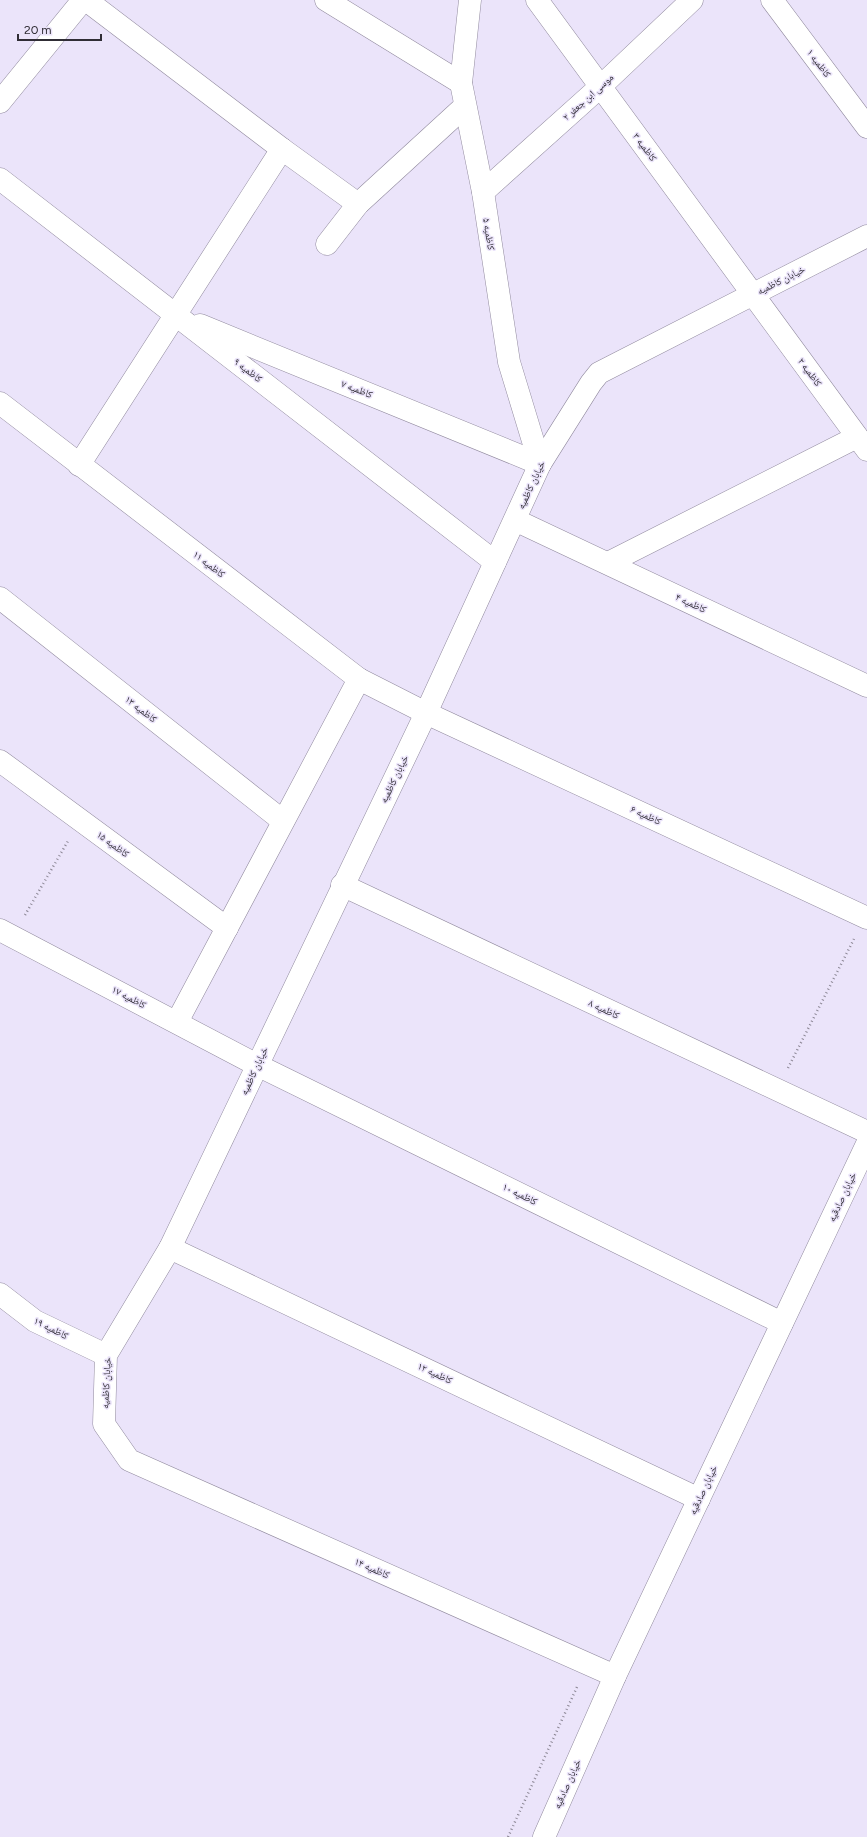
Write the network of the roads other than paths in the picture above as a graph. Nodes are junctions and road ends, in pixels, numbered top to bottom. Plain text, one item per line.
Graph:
1 (85, 0) edge
2 (326, 0) edge
3 (470, 0) edge
4 (537, 0) edge
5 (692, 0) edge
6 (772, 0) edge
7 (461, 83) junction
8 (600, 87) junction
9 (0, 102) edge
10 (465, 106) junction
11 (867, 127) edge
12 (282, 149) junction
13 (0, 179) edge
14 (483, 192) junction
15 (358, 204) junction
16 (867, 236) edge
17 (327, 244) dead end
18 (753, 294) junction
19 (175, 314) junction
20 (0, 403) edge
21 (862, 443) edge
22 (540, 464) junction
23 (79, 465) junction
24 (515, 520) junction
25 (495, 562) junction
26 (608, 564) junction
27 (0, 598) edge
28 (360, 679) junction
29 (867, 686) edge
30 (426, 713) junction
31 (0, 761) edge
32 (283, 821) junction
33 (342, 885) junction
34 (866, 918) edge
35 (227, 928) junction
36 (6, 933) edge
37 (177, 1022) junction
38 (257, 1065) junction
39 (867, 1132) edge
40 (867, 1144) edge
41 (170, 1248) junction
42 (0, 1294) edge
43 (782, 1323) junction
44 (106, 1355) junction
45 (129, 1460) joint
46 (699, 1498) junction
47 (615, 1676) junction
48 (544, 1837) edge

1 - 9 street
1 - 12 street
2 - 7 street
3 - 7 street, کاظمیه ۵
4 - 8 street, کاظمیه ۳
5 - 8 street, موسی ابن جعفر ۲
6 - 11 street, کاظمیه ۱
7 - 10 street, کاظمیه ۵
8 - 14 street, موسی ابن جعفر ۲
8 - 18 street, کاظمیه ۳
10 - 14 street, کاظمیه ۵
10 - 15 street
12 - 15 street
12 - 19 street
13 - 19 street, کاظمیه ۹
14 - 22 street, کاظمیه ۵
15 - 17 street
16 - 18 street, خیابان کاظمیه
18 - 21 street, کاظمیه ۲
18 - 22 street, خیابان کاظمیه
19 - 22 street, کاظمیه ۷
19 - 23 street
19 - 25 street, کاظمیه ۹
20 - 23 street, کاظمیه ۱۱
21 - 26 street
22 - 24 street, خیابان کاظمیه
23 - 28 street, کاظمیه ۱۱
24 - 25 street, خیابان کاظمیه
24 - 26 street, کاظمیه ۴
25 - 30 street, خیابان کاظمیه
26 - 29 street, کاظمیه ۴
27 - 32 street, کاظمیه ۱۳
28 - 30 street, کاظمیه ۱۱
28 - 32 street
30 - 33 street, خیابان کاظمیه
30 - 34 street, کاظمیه ۶
31 - 35 street, کاظمیه ۱۵
32 - 35 street
33 - 38 street, خیابان کاظمیه
33 - 39 street, کاظمیه ۸
35 - 37 street
36 - 37 street, کاظمیه ۱۷
37 - 38 street, کاظمیه ۱۷
38 - 41 street, خیابان کاظمیه
38 - 43 street, کاظمیه ۱۰
40 - 43 street, خیابان صادقیه
41 - 44 street, خیابان کاظمیه
41 - 46 street, کاظمیه ۱۲
42 - 44 street, کاظمیه ۱۹
43 - 46 street, خیابان صادقیه
44 - 45 street, خیابان کاظمیه
45 - 47 street, کاظمیه ۱۴
46 - 47 street, خیابان صادقیه
47 - 48 street, خیابان صادقیه

